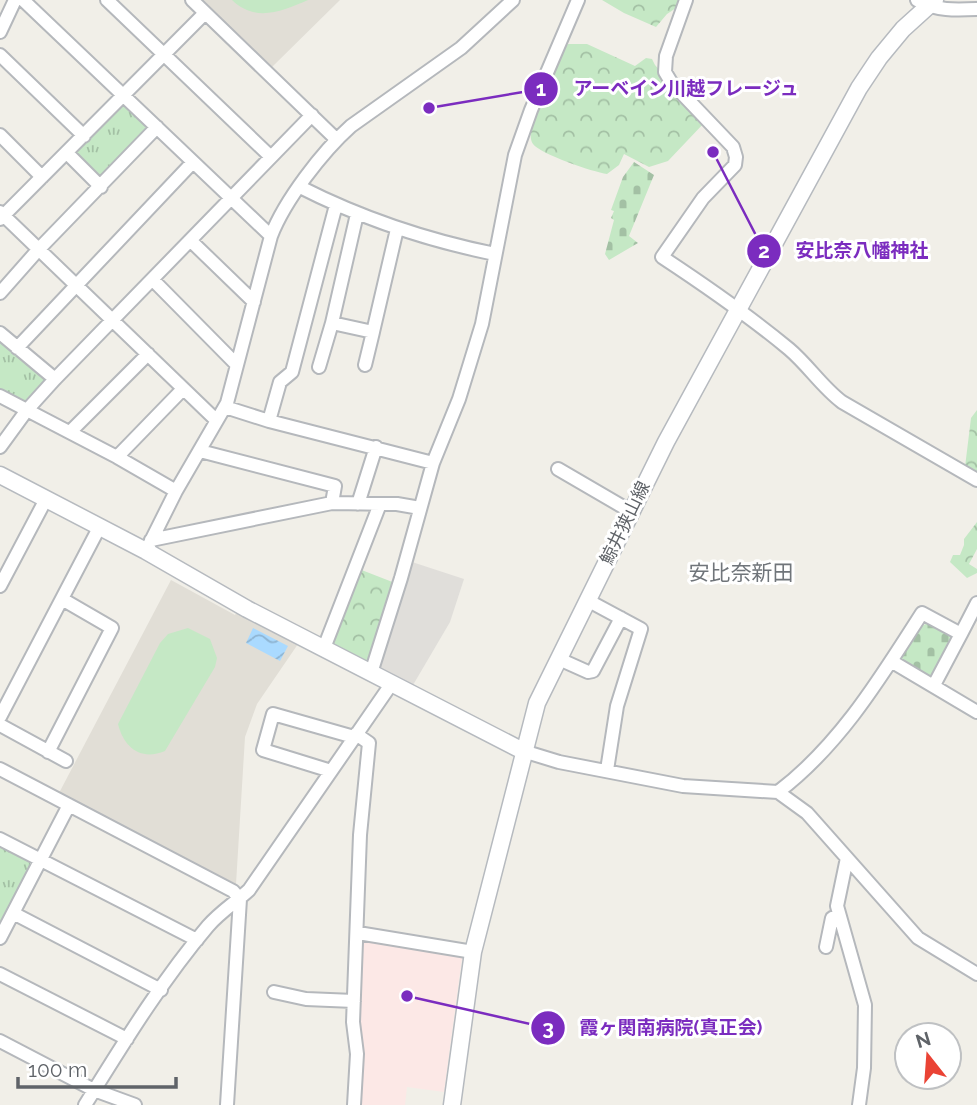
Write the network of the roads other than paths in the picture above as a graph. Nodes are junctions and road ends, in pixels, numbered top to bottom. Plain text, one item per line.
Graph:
1 (15, 0) edge
2 (23, 0) edge
3 (107, 0) edge
4 (191, 0) edge
5 (513, 0) edge
6 (578, 0) edge
7 (686, 0) edge
8 (927, 2) edge
9 (977, 9) edge
10 (205, 13) junction
11 (0, 32) edge
12 (0, 55) edge
13 (165, 55) junction
14 (125, 96) junction
15 (312, 115) junction
16 (157, 127) junction
17 (0, 135) edge
18 (84, 136) junction
19 (336, 139) junction
20 (67, 153) junction
21 (271, 157) junction
22 (193, 162) junction
23 (42, 177) junction
24 (101, 187) junction
25 (300, 187) junction
26 (231, 198) junction
27 (336, 205) junction
28 (357, 214) junction
29 (1, 216) edge
30 (397, 229) junction
31 (271, 236) junction
32 (191, 241) junction
33 (38, 250) junction
34 (495, 254) junction
35 (153, 280) junction
36 (75, 286) junction
37 (0, 293) edge
38 (254, 302) junction
39 (739, 307) junction
40 (113, 320) junction
41 (332, 323) junction
42 (373, 332) junction
43 (0, 333) edge
44 (17, 348) junction
45 (148, 354) junction
46 (237, 365) junction
47 (365, 365) dead end
48 (319, 368) dead end
49 (55, 379) junction
50 (183, 389) junction
51 (0, 397) edge
52 (225, 407) junction
53 (27, 410) junction
54 (216, 420) junction
55 (269, 421) junction
56 (70, 432) junction
57 (0, 447) edge
58 (376, 447) junction
59 (200, 451) junction
60 (117, 457) junction
61 (433, 463) junction
62 (558, 469) dead end
63 (0, 475) edge
64 (977, 480) edge
65 (176, 491) junction
66 (46, 499) junction
67 (332, 503) junction
68 (358, 504) junction
69 (380, 504) junction
70 (420, 508) junction
71 (630, 511) junction
72 (100, 526) junction
73 (148, 546) junction
74 (0, 586) edge
75 (62, 599) junction
76 (587, 600) junction
77 (976, 607) edge
78 (621, 618) junction
79 (961, 634) junction
80 (324, 648) junction
81 (559, 659) junction
82 (891, 661) junction
83 (371, 673) junction
84 (392, 683) junction
85 (934, 685) junction
86 (977, 712) edge
87 (0, 717) edge
88 (0, 725) edge
89 (355, 736) junction
90 (523, 751) junction
91 (48, 752) junction
92 (66, 761) dead end
93 (0, 769) edge
94 (607, 770) junction
95 (331, 771) junction
96 (778, 792) junction
97 (69, 805) junction
98 (0, 839) edge
99 (847, 858) junction
100 (42, 860) junction
101 (240, 899) junction
102 (13, 913) junction
103 (838, 915) junction
104 (358, 933) junction
105 (0, 938) edge
106 (197, 940) junction
107 (826, 947) dead end
108 (473, 952) junction
109 (0, 974) edge
110 (977, 974) edge
111 (161, 990) junction
112 (274, 992) dead end
113 (354, 1001) junction
114 (127, 1039) junction
115 (0, 1041) edge
116 (94, 1090) junction
117 (85, 1105) edge
118 (135, 1105) edge
119 (227, 1105) edge
120 (354, 1105) edge
121 (452, 1105) edge
122 (859, 1105) edge

1 - 11 street
2 - 14 street
3 - 13 street
4 - 10 street
5 - 19 street
6 - 34 street
7 - 39 street
8 - 9 street
8 - 39 main road, 鯨井狭山線
10 - 13 street
10 - 15 street
12 - 18 street
13 - 14 street
13 - 21 street
14 - 16 street
14 - 18 street
15 - 19 street
15 - 21 street
16 - 22 street
16 - 24 street
17 - 23 street
18 - 20 street
19 - 25 street
20 - 23 street
20 - 24 street
21 - 26 street
22 - 26 street
22 - 36 street
23 - 29 street
24 - 33 street
25 - 27 street
25 - 31 street
26 - 31 street
26 - 32 street
27 - 28 street
27 - 55 street
28 - 30 street
28 - 41 street
29 - 33 street
30 - 34 street
30 - 42 street
31 - 38 street
32 - 35 street
32 - 38 street
33 - 36 street
33 - 37 street
34 - 61 street
35 - 40 street
35 - 46 street
36 - 40 street
36 - 44 street
38 - 46 street
39 - 64 street
39 - 71 main road, 鯨井狭山線
40 - 45 street
40 - 49 street
41 - 42 street
41 - 48 street
42 - 47 street
43 - 44 street
44 - 49 street
45 - 50 street
45 - 56 street
46 - 52 street
49 - 53 street
50 - 54 street
50 - 60 street
51 - 53 street
52 - 54 street
52 - 55 street
53 - 56 street
53 - 57 street
54 - 59 street
55 - 58 street
56 - 60 street
58 - 61 street
58 - 68 street
59 - 65 street
59 - 67 street
60 - 65 street
61 - 70 street
62 - 71 street
63 - 66 main road
65 - 73 street
66 - 72 main road
66 - 74 street
67 - 68 street
67 - 73 street
68 - 69 street
69 - 70 street
69 - 80 street
70 - 83 street
71 - 76 main road, 鯨井狭山線
72 - 73 main road
72 - 75 street
73 - 80 main road
75 - 87 street
75 - 91 street
76 - 78 street
76 - 81 main road, 鯨井狭山線
77 - 79 street
78 - 81 street
78 - 94 street
79 - 82 street
79 - 85 street
80 - 83 main road
81 - 90 main road, 鯨井狭山線
82 - 85 street
82 - 96 street
83 - 84 main road
84 - 89 street
84 - 90 main road
85 - 86 street
88 - 91 street
89 - 95 street
89 - 95 street
89 - 104 street
90 - 94 street
90 - 108 main road, 鯨井狭山線
91 - 92 street
93 - 97 street
94 - 96 street
95 - 101 street
96 - 99 street
97 - 100 street
97 - 101 street
98 - 100 street
99 - 103 street
99 - 110 street
100 - 102 street
100 - 106 street
101 - 106 street
101 - 119 street
102 - 105 street
102 - 111 street
103 - 107 street
103 - 122 street
104 - 108 street
104 - 113 street
106 - 111 street
108 - 121 main road, 鯨井狭山線
109 - 114 street
111 - 114 street
112 - 113 street
113 - 120 street
114 - 116 street
115 - 116 street
116 - 117 street
116 - 118 street

